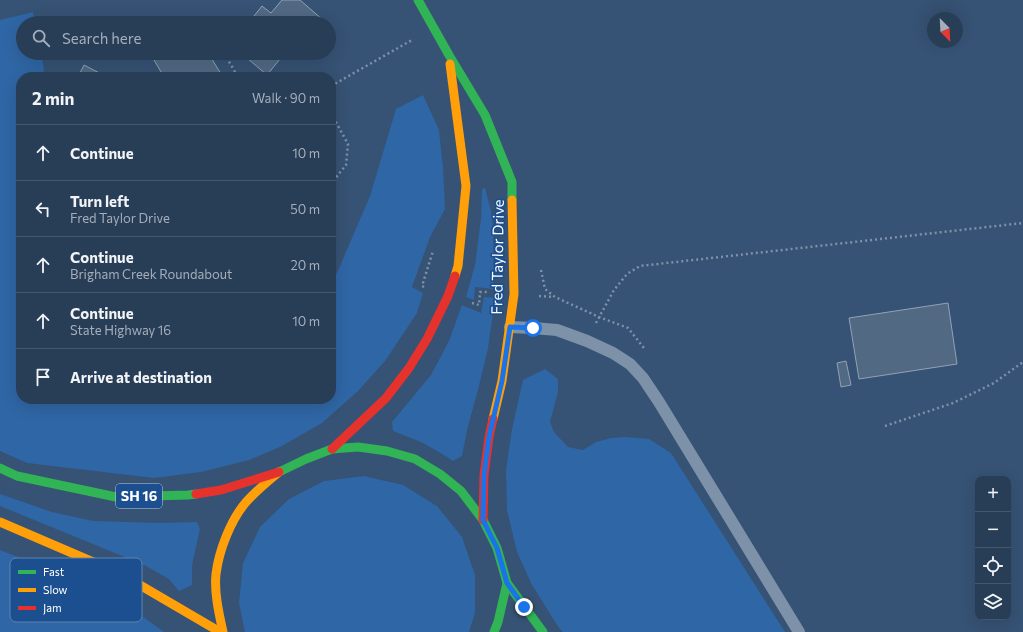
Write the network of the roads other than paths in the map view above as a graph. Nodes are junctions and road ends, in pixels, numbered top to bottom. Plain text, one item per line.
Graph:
1 (418, 0) edge
2 (448, 55) junction
3 (510, 327) junction
4 (332, 449) junction
5 (0, 468) edge
6 (279, 472) junction
7 (483, 520) junction
8 (0, 522) edge
9 (83, 558) edge
10 (507, 583) junction
11 (142, 587) edge
12 (222, 632) edge
13 (494, 632) edge
14 (543, 632) edge
15 (799, 632) edge

1 - 2 main road, Fred Taylor Drive
2 - 3 main road, Fred Taylor Drive
2 - 4 main road, Fred Taylor Drive
3 - 7 main road, Fred Taylor Drive
3 - 15 lane
4 - 6 main road, SH 16
4 - 7 main road, SH 16
5 - 6 main road, SH 16
6 - 12 main road
7 - 10 main road, SH 16
8 - 9 main road
10 - 13 main road
10 - 14 main road, SH 16
11 - 12 main road

